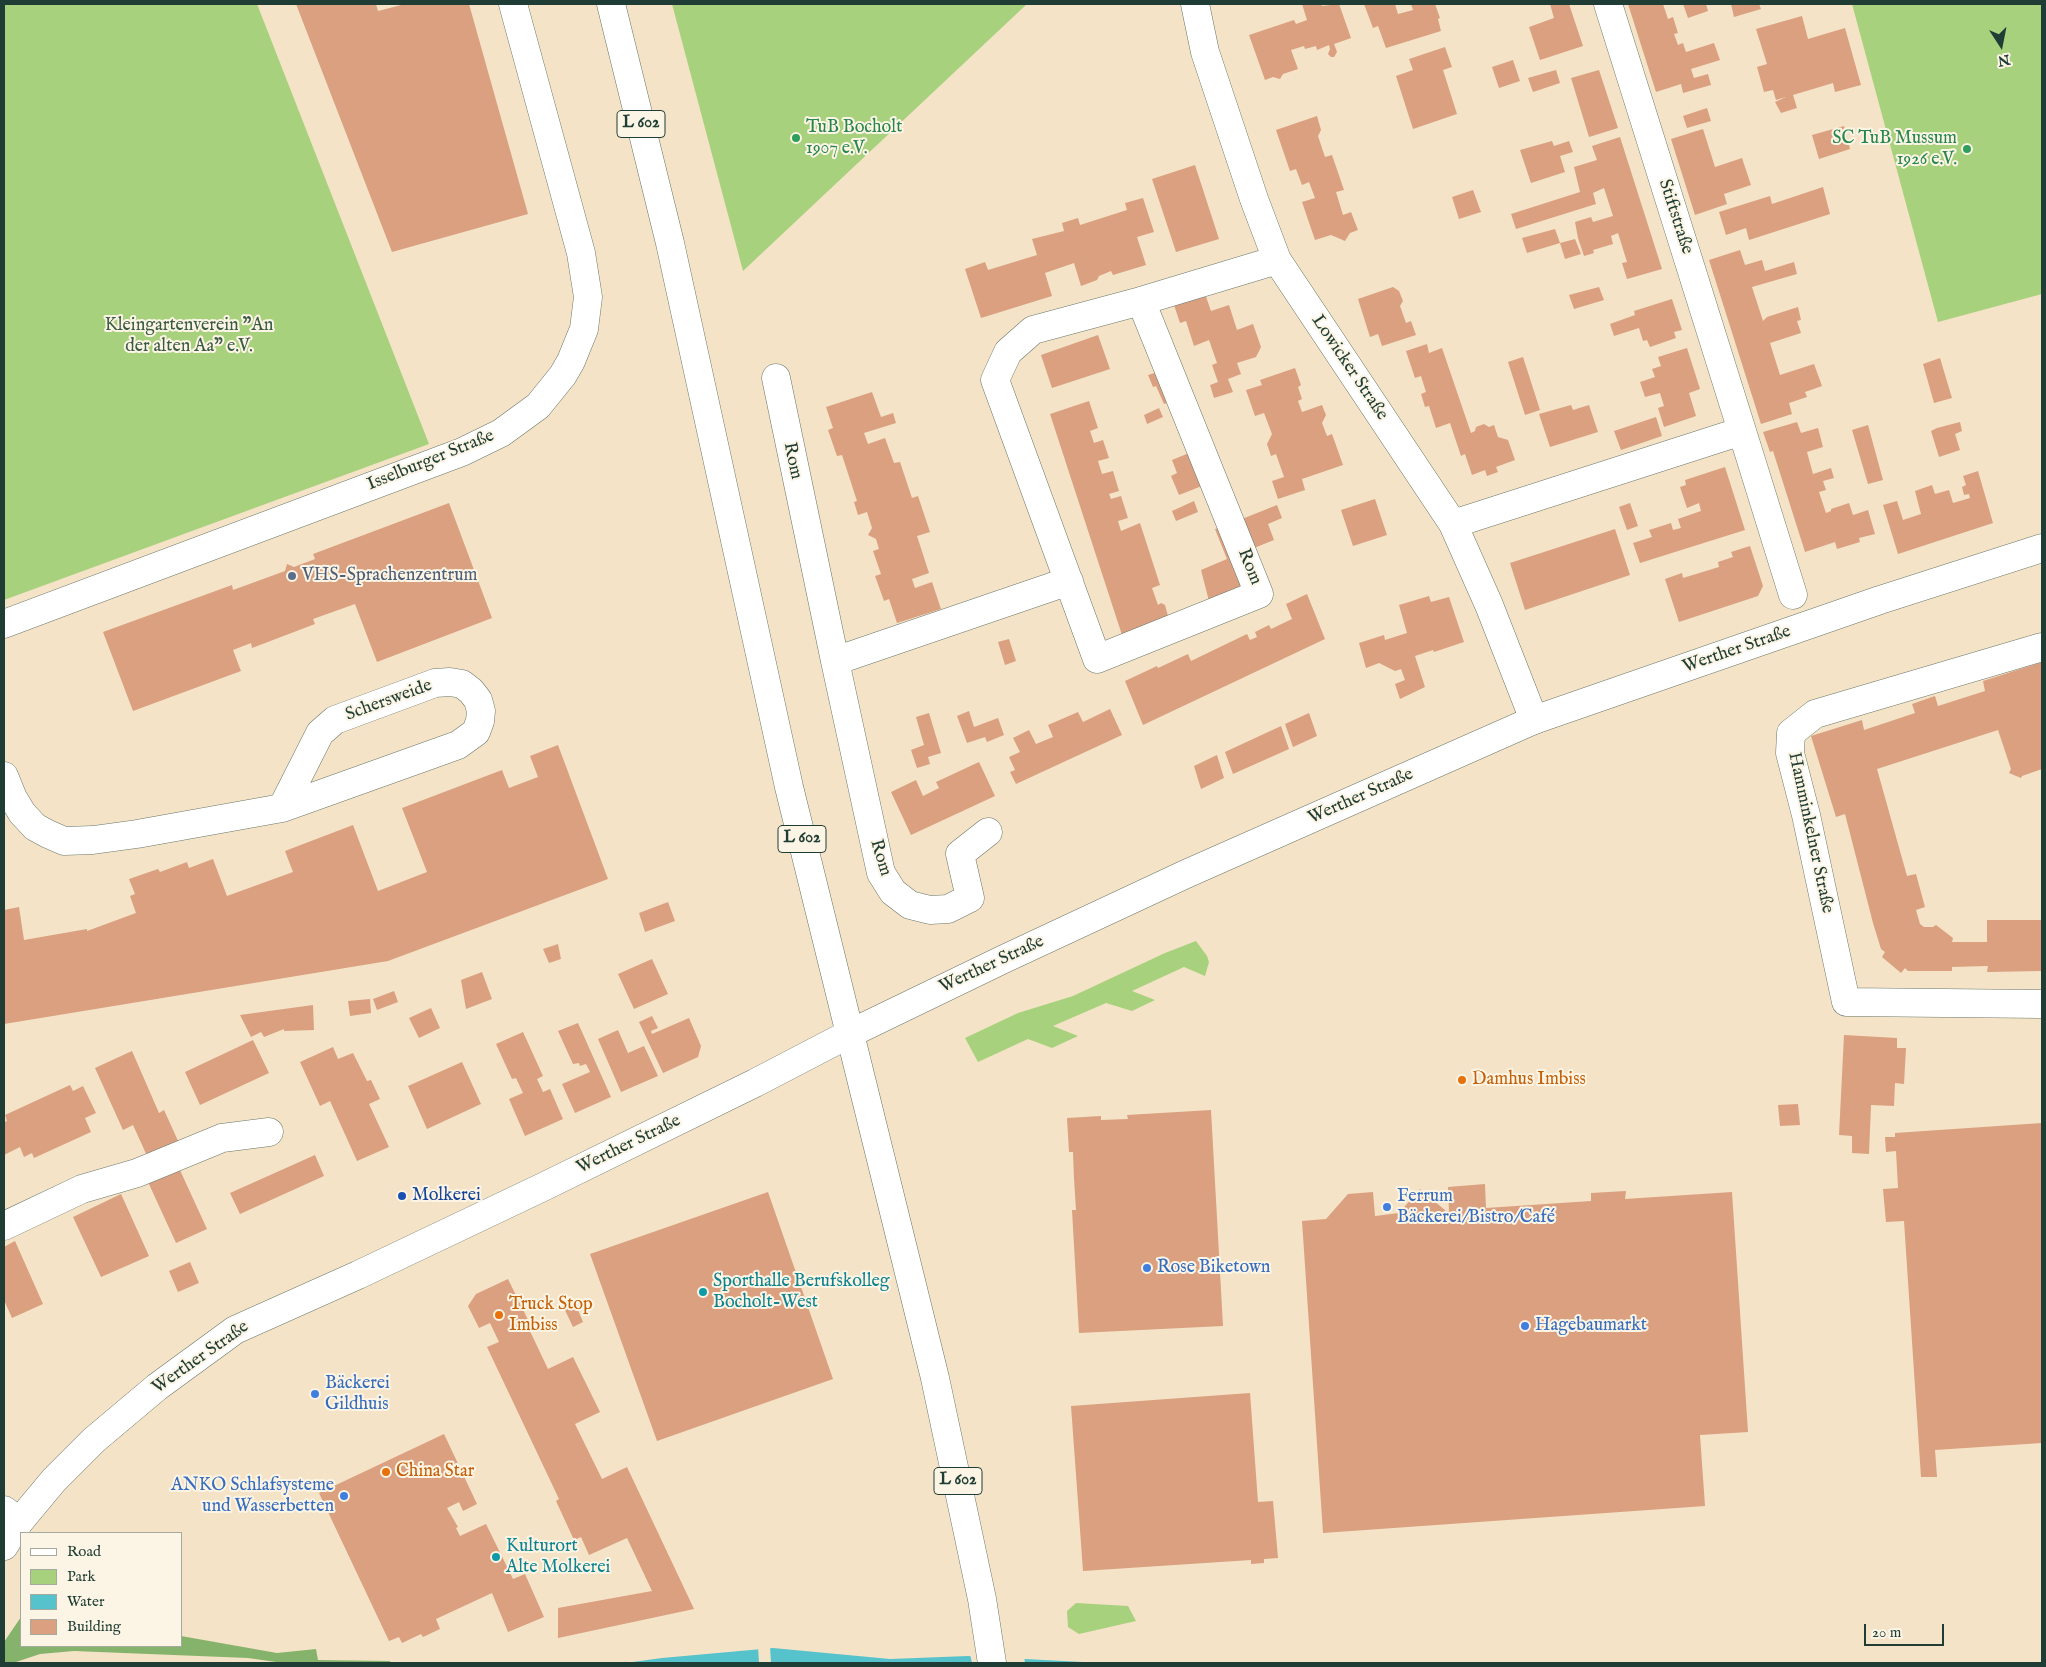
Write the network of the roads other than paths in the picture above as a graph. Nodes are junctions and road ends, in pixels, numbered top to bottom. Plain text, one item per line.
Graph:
1 (513, 4) edge
2 (611, 4) edge
3 (1195, 4) edge
4 (1608, 4) edge
5 (1277, 260) junction
6 (1142, 301) junction
7 (776, 378) dead end
8 (1742, 431) junction
9 (1454, 524) junction
10 (2042, 548) edge
11 (1069, 582) junction
12 (1793, 595) dead end
13 (4, 624) edge
14 (2042, 647) edge
15 (835, 660) junction
16 (1534, 720) junction
17 (4, 776) edge
18 (282, 808) junction
19 (988, 832) dead end
20 (2042, 1004) edge
21 (849, 1034) junction
22 (269, 1132) dead end
23 (4, 1226) edge
24 (11, 1516) edge
25 (4, 1546) edge
26 (992, 1663) edge

1 - 13 street, Isselburger Straße
2 - 21 street, L 602
3 - 5 street, Lowicker Straße
4 - 8 street, Stiftstraße
5 - 6 street, Rom
5 - 9 street, Lowicker Straße
6 - 11 street, Rom
6 - 11 street, Rom
7 - 15 street, Rom
8 - 9 street
8 - 12 street, Stiftstraße
9 - 16 street, Lowicker Straße
10 - 16 street, Werther Straße
11 - 15 street
14 - 20 street, Hamminkelner Straße
15 - 19 street, Rom
16 - 21 street, Werther Straße
17 - 18 street, Schersweide
18 - 18 street, Schersweide
21 - 24 street, Werther Straße
21 - 26 street, L 602
22 - 23 street
24 - 25 street, Werther Straße

